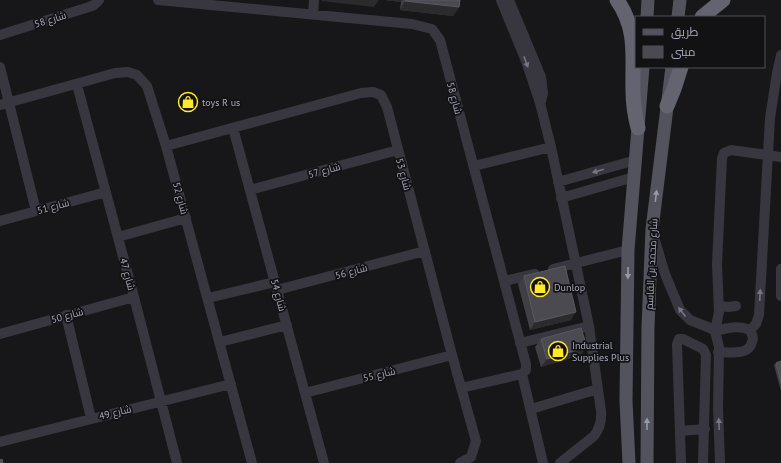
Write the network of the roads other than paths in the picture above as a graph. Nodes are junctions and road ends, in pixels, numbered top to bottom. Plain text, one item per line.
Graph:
1 (99, 0) edge
2 (158, 0) edge
3 (314, 0) edge
4 (501, 0) edge
5 (509, 0) edge
6 (618, 0) edge
7 (648, 0) edge
8 (680, 0) edge
9 (723, 0) edge
10 (313, 14) junction
11 (647, 16) edge
12 (678, 16) edge
13 (703, 16) edge
14 (0, 35) edge
15 (781, 55) edge
16 (0, 67) edge
17 (643, 68) edge
18 (672, 68) edge
19 (681, 68) edge
20 (77, 85) junction
21 (540, 103) junction
22 (4, 105) edge
23 (668, 106) junction
24 (233, 128) junction
25 (638, 128) junction
26 (166, 146) junction
27 (551, 147) junction
28 (398, 150) junction
29 (768, 154) junction
30 (781, 157) edge
31 (636, 160) junction
32 (474, 166) junction
33 (634, 177) junction
34 (558, 182) junction
35 (250, 190) junction
36 (106, 192) junction
37 (561, 198) junction
38 (36, 211) junction
39 (186, 218) junction
40 (0, 221) edge
41 (652, 229) junction
42 (118, 237) junction
43 (628, 250) junction
44 (425, 251) junction
45 (575, 264) junction
46 (781, 269) edge
47 (504, 281) junction
48 (276, 286) junction
49 (781, 296) edge
50 (134, 297) junction
51 (208, 298) junction
52 (719, 306) junction
53 (736, 306) dead end
54 (66, 315) junction
55 (287, 325) junction
56 (589, 326) junction
57 (750, 330) junction
58 (715, 331) junction
59 (0, 334) edge
60 (220, 342) junction
61 (520, 343) junction
62 (718, 352) junction
63 (452, 355) junction
64 (522, 374) junction
65 (231, 384) junction
66 (461, 388) junction
67 (598, 389) junction
68 (305, 393) junction
69 (160, 401) junction
70 (531, 409) junction
71 (91, 418) junction
72 (705, 429) junction
73 (680, 431) junction
74 (0, 442) edge
75 (628, 449) junction
76 (703, 460) edge
77 (719, 461) edge
78 (177, 463) edge
79 (252, 463) edge
80 (324, 463) edge
81 (460, 463) edge
82 (544, 463) edge
83 (560, 463) edge
84 (625, 463) edge
85 (629, 463) edge
86 (647, 463) edge
87 (681, 463) edge

1 - 14 street, شارع 58
2 - 10 street, شارع 58
3 - 10 street
4 -> 21 street
5 - 21 street
6 - 25 highway
7 - 11 main road
8 - 12 main road
9 - 13 highway
10 - 32 street, شارع 58
15 - 29 street
16 - 22 street
17 - 25 main road
18 - 23 main road, شارع محمد بن القاسم
19 - 23 highway
20 - 22 street, شارع 52
20 - 26 street, شارع 52
20 - 36 street, شارع 47
21 - 27 street
22 - 38 street
41 -> 23 main road, شارع محمد بن القاسم
24 - 26 street, شارع 53
24 - 28 street, شارع 53
24 - 35 street, شارع 54
25 - 31 main road
26 - 39 street, شارع 52
27 - 32 street
27 - 34 street
28 - 35 street, شارع 57
28 - 44 street, شارع 53
29 - 30 street
29 - 52 street
57 -> 29 street
31 - 33 main road
31 -> 34 street
32 - 47 street, شارع 58
33 - 37 street
33 - 43 main road
34 - 37 street
35 - 48 street, شارع 54
36 - 38 street, شارع 51
36 - 42 street, شارع 47
37 - 45 street
38 - 40 street, شارع 51
39 - 42 street
39 - 51 street, شارع 52
58 -> 41 street
86 -> 41 main road, شارع محمد بن القاسم
42 - 50 street, شارع 47
43 - 45 street
43 -> 75 main road
44 - 48 street, شارع 56
44 - 63 street, شارع 53
45 - 47 street
45 - 56 street
46 - 49 street
47 - 61 street, شارع 58
48 - 51 street, شارع 56
48 - 55 street, شارع 54
50 - 54 street, شارع 50
50 - 69 street, شارع 47
51 - 60 street, شارع 52
52 - 53 street
52 - 58 street
54 - 59 street, شارع 50
54 - 71 street
55 - 60 street
55 - 68 street, شارع 54
56 - 61 street
56 - 67 street
57 - 58 street
57 - 62 street
58 - 62 street
60 - 65 street, شارع 52
61 - 64 street, شارع 58
77 -> 62 street
63 - 66 street, شارع 53
63 - 68 street, شارع 55
64 - 66 street
64 - 70 street, شارع 58
65 - 69 street, شارع 49
65 - 79 street, شارع 52
66 - 81 street, شارع 53
67 - 70 street
67 - 83 street
68 - 80 street, شارع 54
69 - 71 street, شارع 49
69 - 78 street, شارع 47
70 - 82 street, شارع 58
71 - 74 street, شارع 49
72 - 73 street
72 - 73 street
72 - 76 street
73 - 87 street
75 - 84 main road
75 - 85 main road
76 - 77 street

